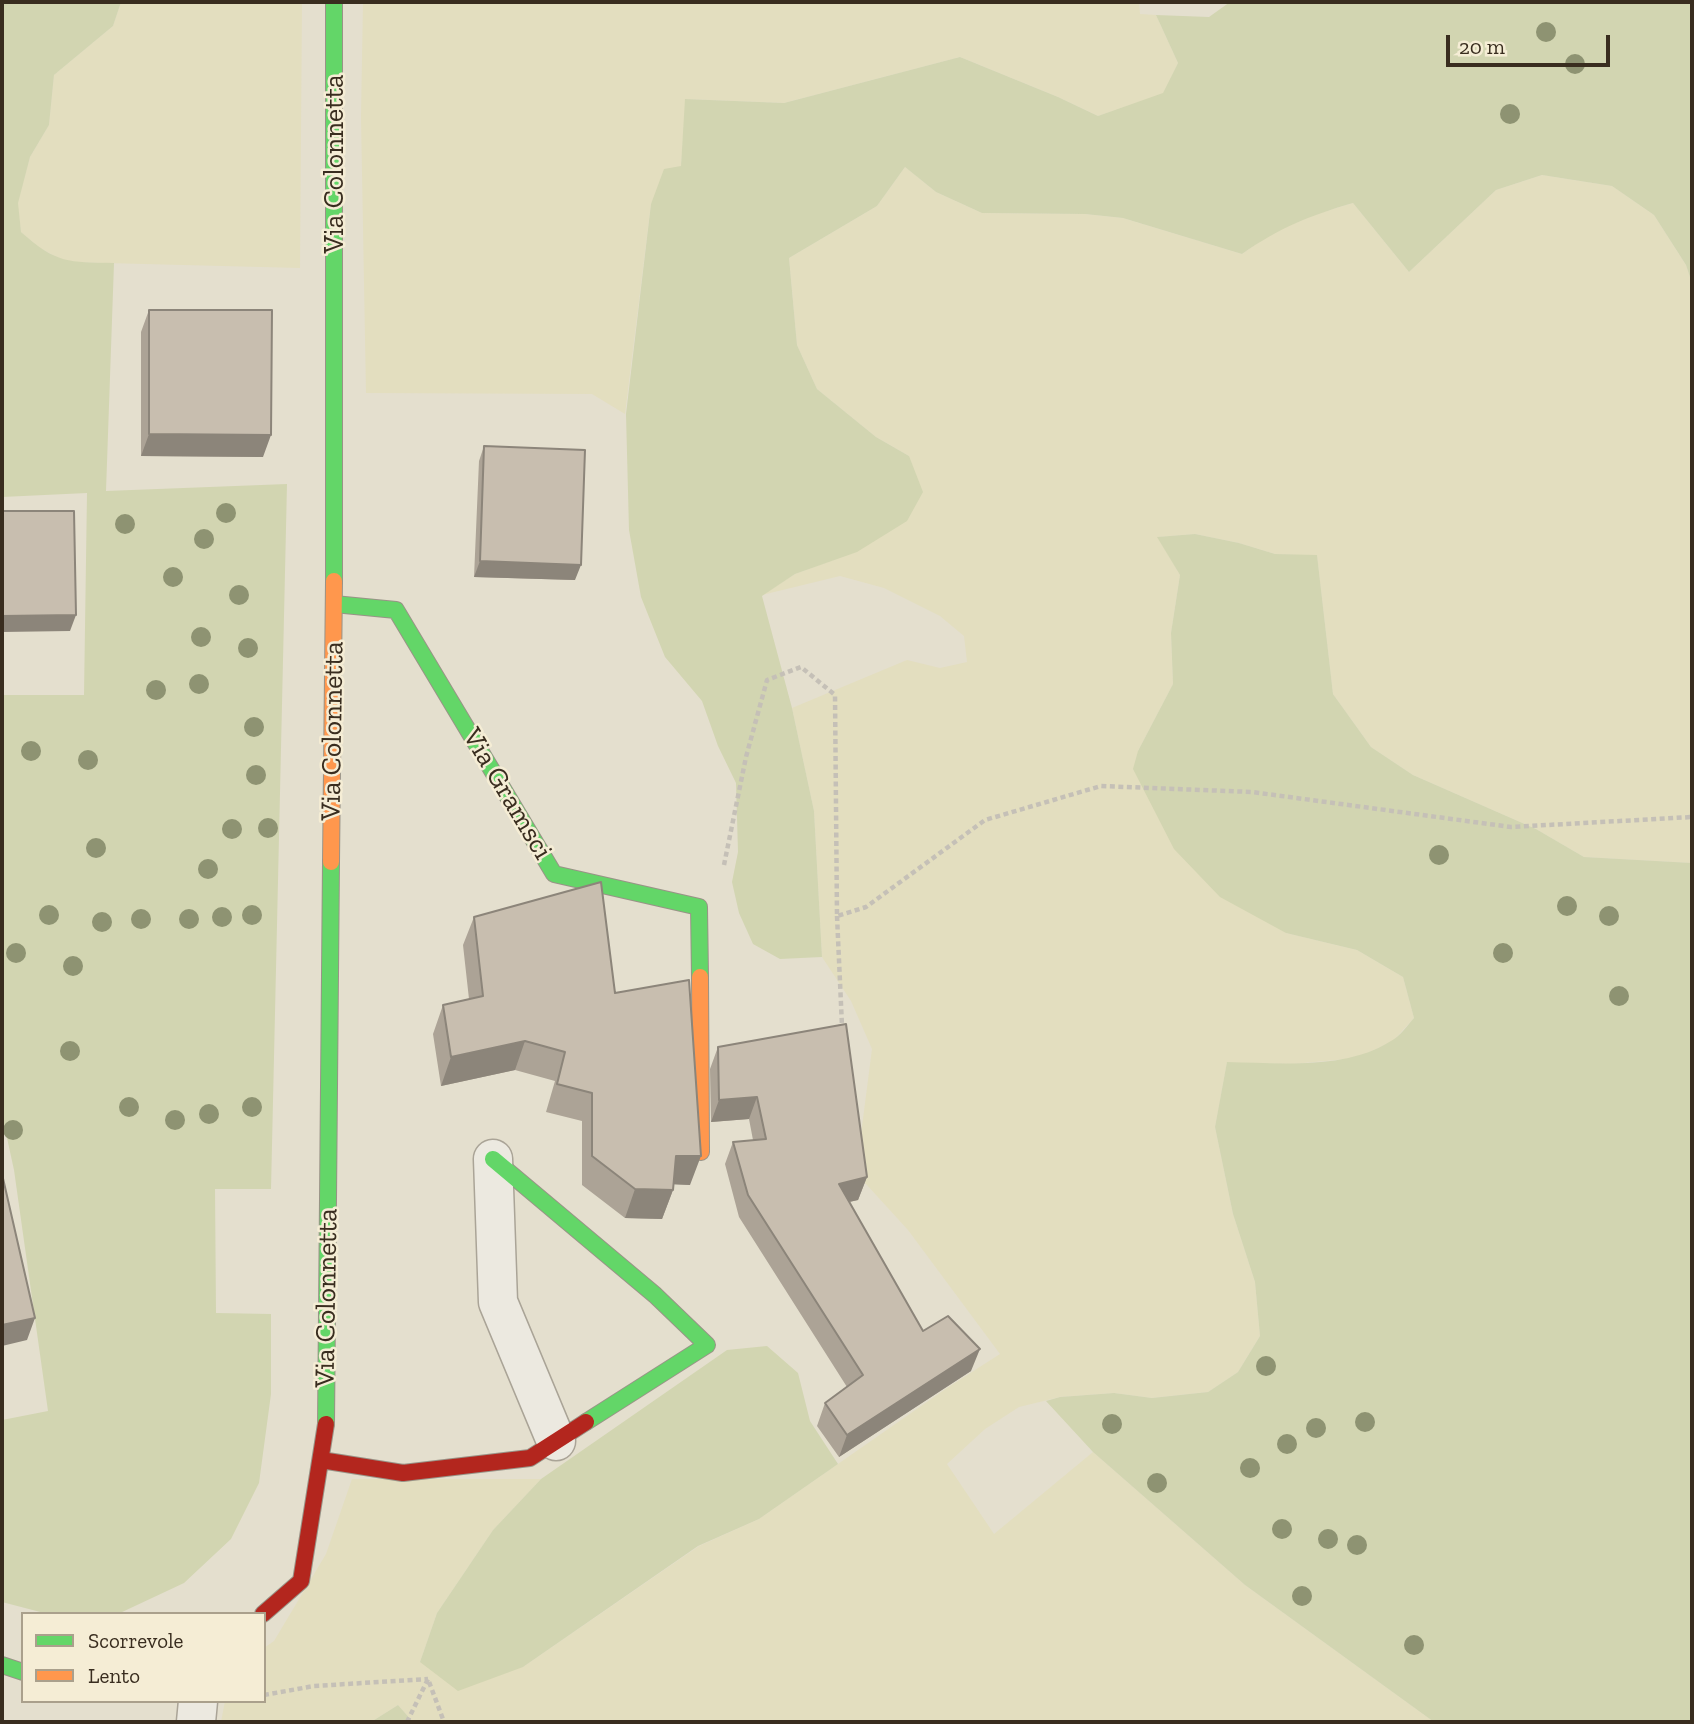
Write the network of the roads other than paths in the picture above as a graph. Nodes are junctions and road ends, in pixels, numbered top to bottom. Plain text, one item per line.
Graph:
1 (334, 2) edge
2 (334, 604) junction
3 (701, 1152) edge
4 (493, 1159) joint
5 (556, 1441) junction
6 (321, 1460) junction
7 (265, 1612) edge
8 (2, 1665) edge
9 (21, 1671) edge
10 (198, 1703) edge
11 (195, 1722) edge

1 - 2 main road, Via Colonnetta
2 - 3 main road, Via Gramsci
2 - 6 main road, Via Colonnetta
4 - 5 street
4 - 5 main road
5 - 6 main road
6 - 7 main road, Via Colonnetta
8 - 9 main road
10 - 11 street

